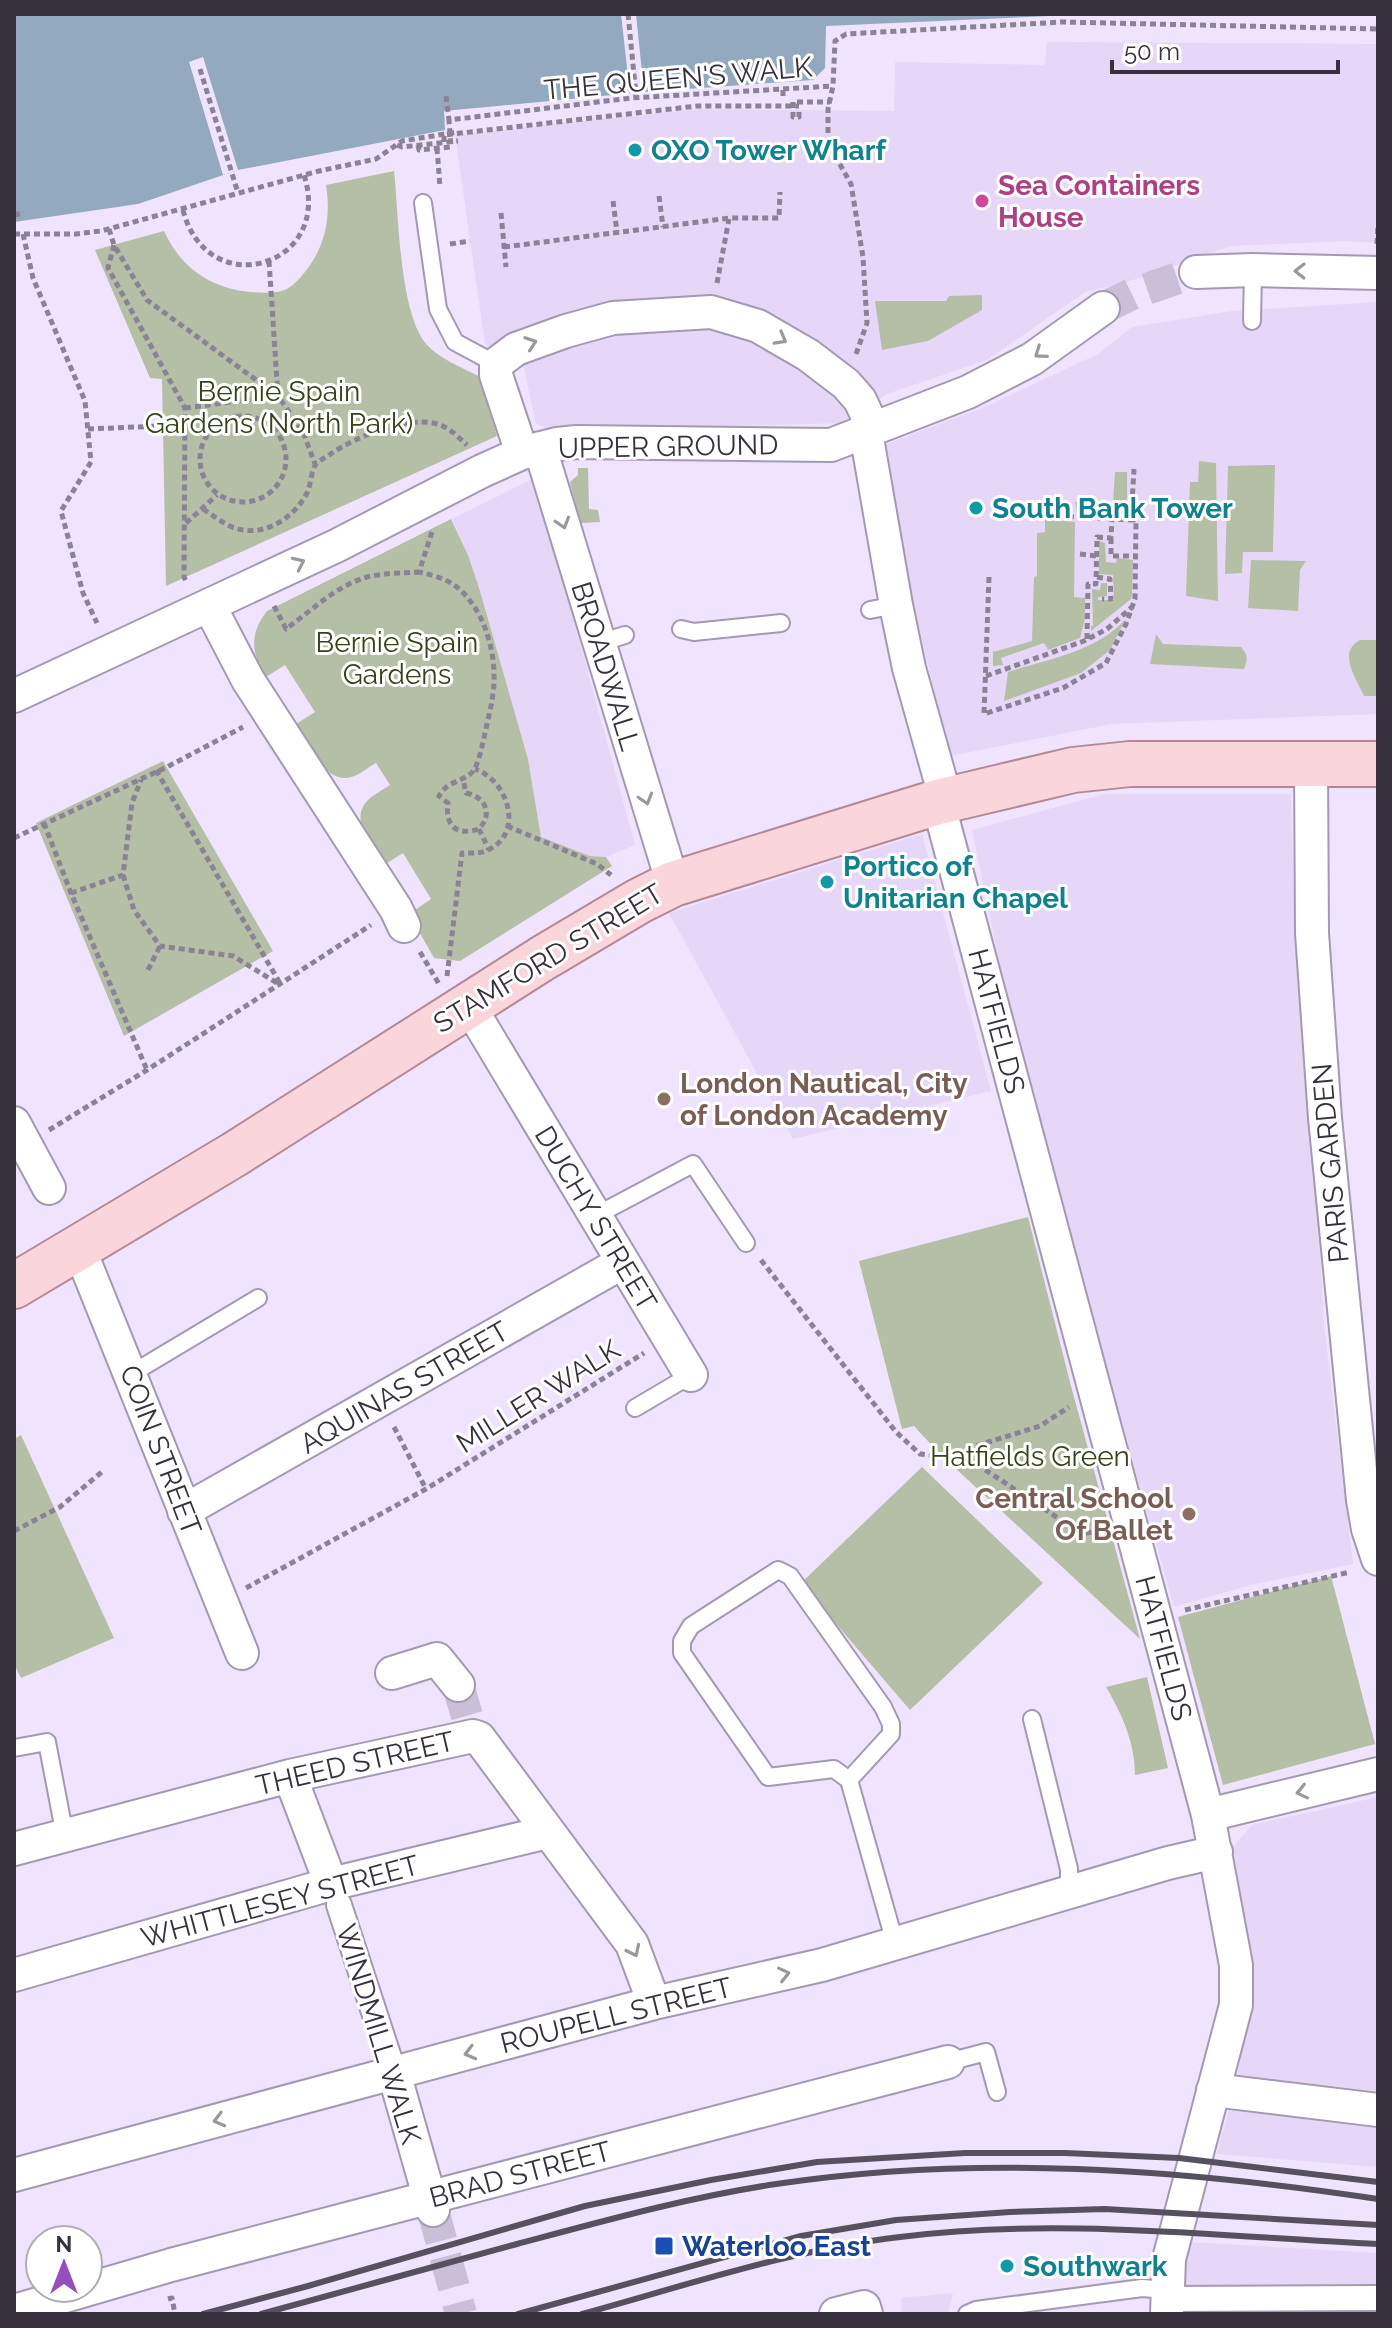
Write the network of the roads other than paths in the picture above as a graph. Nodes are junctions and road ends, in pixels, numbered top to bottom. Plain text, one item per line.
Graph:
1 (423, 203) dead end
2 (1253, 270) junction
3 (1196, 272) tunnel mouth
4 (1378, 273) edge
5 (1103, 308) tunnel mouth
6 (1252, 321) dead end
7 (496, 364) junction
8 (868, 431) junction
9 (531, 451) junction
10 (200, 598) junction
11 (781, 623) dead end
12 (681, 629) dead end
13 (14, 696) edge
14 (1311, 763) junction
15 (1378, 764) edge
16 (942, 801) junction
17 (673, 884) junction
18 (400, 918) road end
19 (452, 990) junction
20 (19, 1134) edge
21 (49, 1188) dead end
22 (595, 1216) junction
23 (746, 1243) road end
24 (79, 1248) junction
25 (623, 1262) junction
26 (14, 1286) edge
27 (258, 1298) dead end
28 (684, 1362) joint
29 (131, 1374) junction
30 (635, 1408) dead end
31 (184, 1511) junction
32 (1368, 1565) edge
33 (242, 1653) dead end
34 (392, 1673) dead end
35 (458, 1685) tunnel mouth
36 (1032, 1719) dead end
37 (14, 1748) edge
38 (1378, 1774) edge
39 (290, 1776) junction
40 (849, 1780) junction
41 (1208, 1815) junction
42 (548, 1832) junction
43 (65, 1836) junction
44 (14, 1849) edge
45 (1216, 1852) junction
46 (1074, 1892) junction
47 (335, 1894) junction
48 (895, 1943) junction
49 (14, 1975) edge
50 (654, 2003) junction
51 (948, 2062) joint
52 (394, 2073) junction
53 (1213, 2090) junction
54 (997, 2092) dead end
55 (1378, 2110) edge
56 (14, 2175) edge
57 (431, 2204) junction
58 (1378, 2298) edge
59 (1167, 2301) edge
60 (14, 2311) edge
61 (967, 2314) edge

1 - 7 lane
2 - 3 street
4 -> 2 street
2 - 6 lane
5 -> 8 street, UPPER GROUND
7 -> 8 street, HATFIELDS
7 - 9 street, BROADWALL
8 - 9 street, UPPER GROUND
8 - 16 street, HATFIELDS
10 -> 9 street, UPPER GROUND
9 -> 17 street, BROADWALL
10 - 13 street, UPPER GROUND
10 - 18 street
11 - 12 lane
14 - 15 main road, STAMFORD STREET
14 - 16 main road, STAMFORD STREET
14 - 32 street, PARIS GARDEN
16 - 17 main road, STAMFORD STREET
16 - 41 street, HATFIELDS
17 - 19 main road, STAMFORD STREET
19 - 22 street, DUCHY STREET
19 - 24 main road, STAMFORD STREET
20 - 21 street
22 - 23 lane
22 - 25 street, DUCHY STREET
24 - 26 main road, STAMFORD STREET
24 - 29 street, COIN STREET
25 - 28 street, DUCHY STREET
25 - 31 street, AQUINAS STREET
27 - 29 lane
28 - 30 lane
29 - 31 street, COIN STREET
31 - 33 street, COIN STREET
34 - 35 street
36 - 46 lane
37 - 43 lane
38 -> 41 street
39 - 42 street, THEED STREET
39 - 43 street, THEED STREET
39 - 47 street, WINDMILL WALK
40 - 40 lane
40 - 48 lane
41 - 45 street, HATFIELDS
42 - 47 street, WHITTLESEY STREET
42 -> 50 street, THEED STREET
43 - 44 street, THEED STREET
45 - 46 street, ROUPELL STREET
45 - 53 street, HATFIELDS
46 - 48 street, ROUPELL STREET
47 - 49 street, WHITTLESEY STREET
47 - 52 street, WINDMILL WALK
50 -> 48 street, ROUPELL STREET
50 -> 52 street, ROUPELL STREET
51 - 54 lane, BRAD STREET
51 - 57 street, BRAD STREET
52 -> 56 street, ROUPELL STREET
52 - 57 street, WINDMILL WALK
53 - 55 street
53 - 59 street, HATFIELDS
57 - 60 street, BRAD STREET
58 - 59 street
59 - 61 lane

